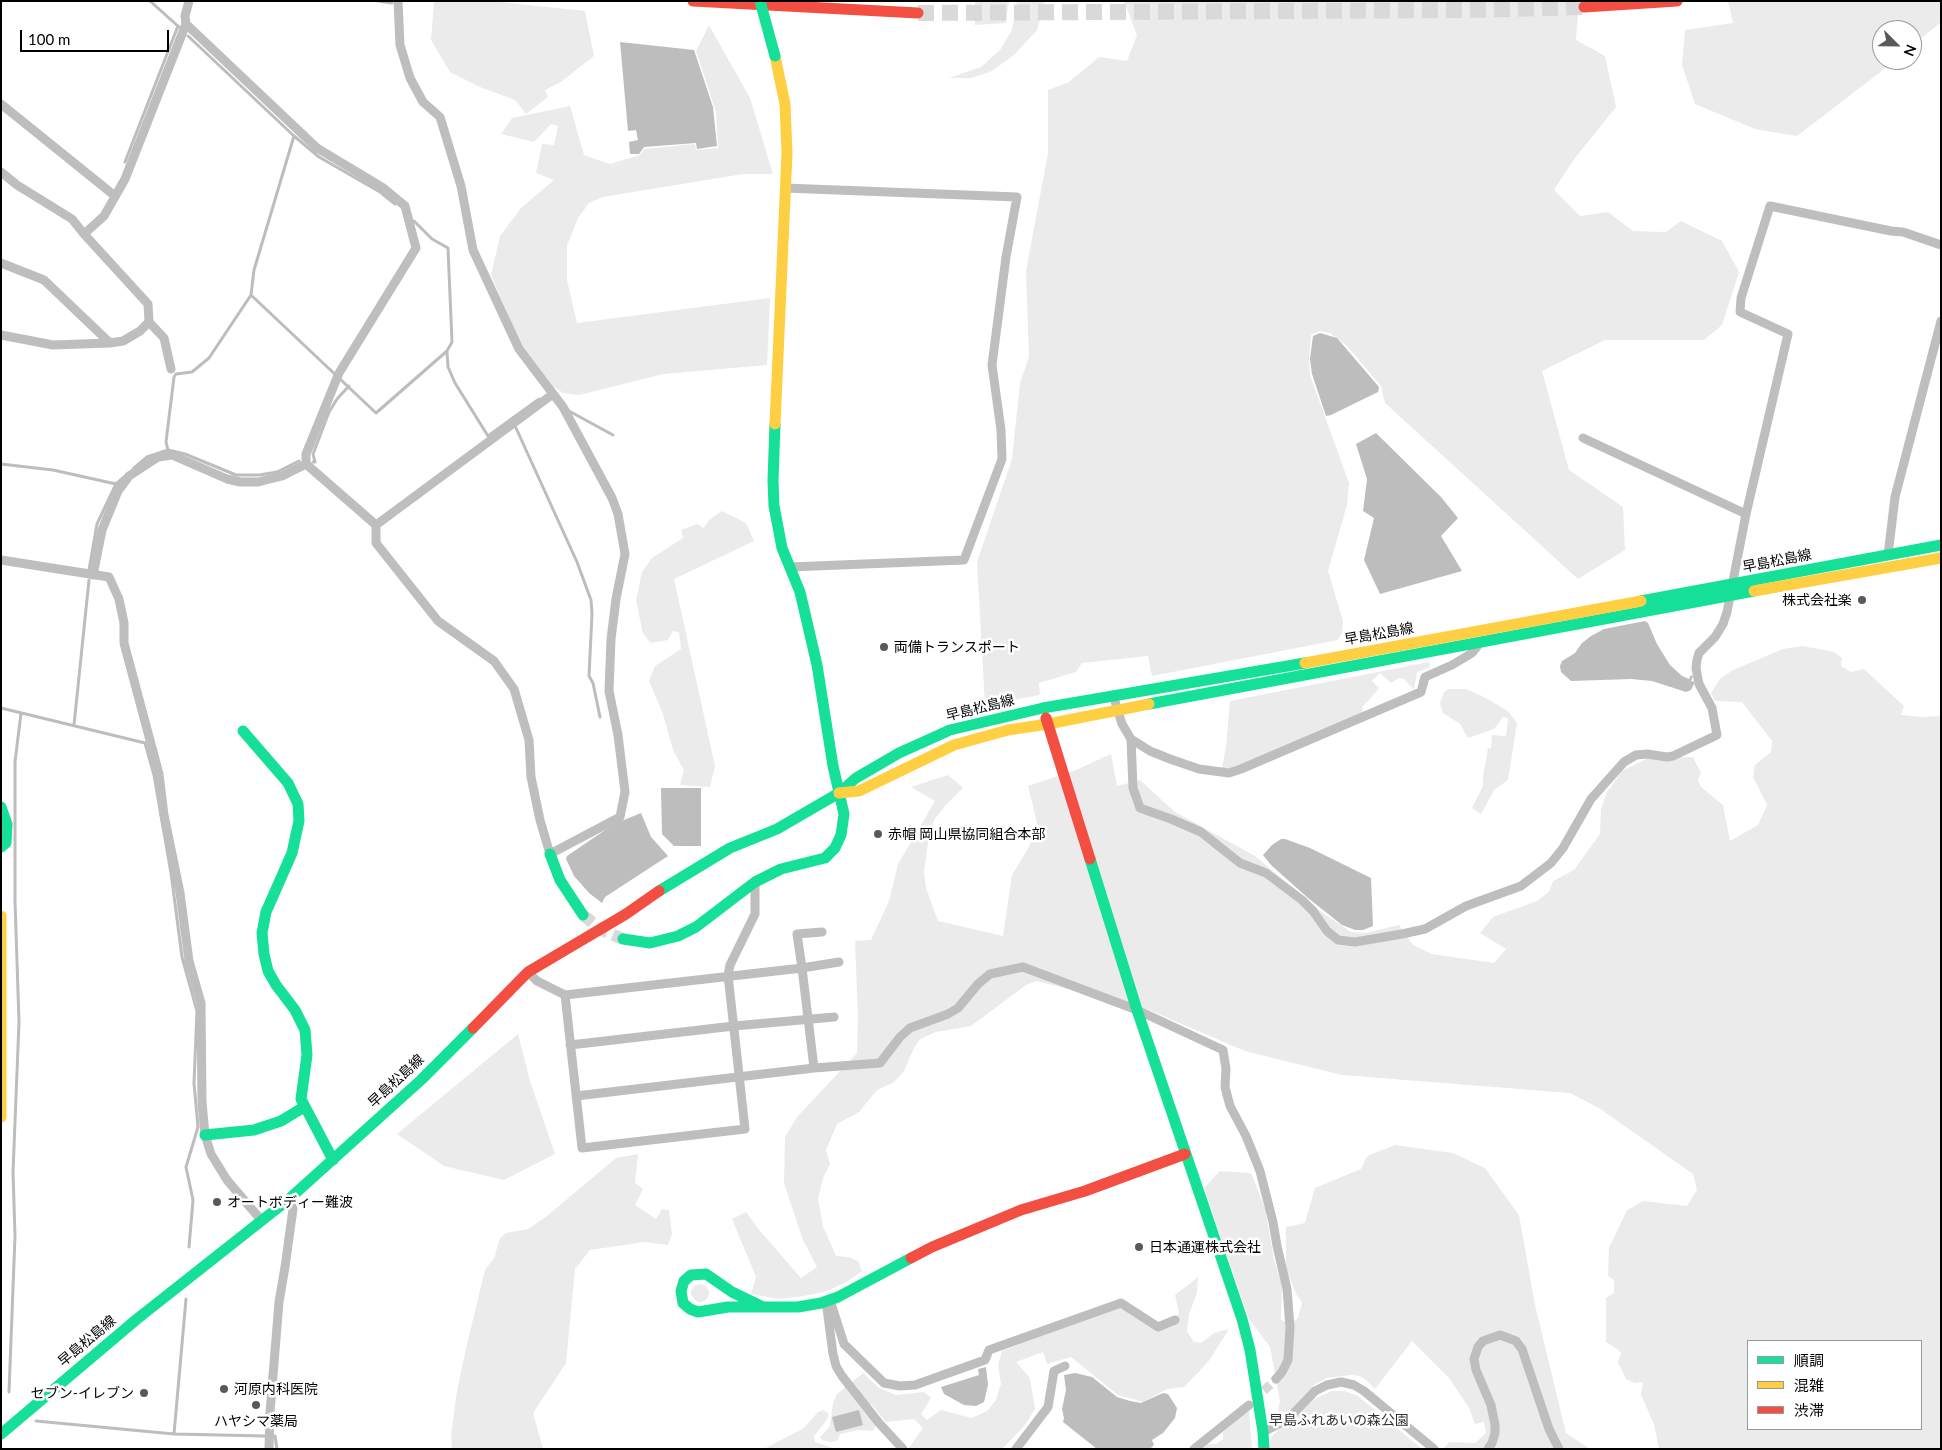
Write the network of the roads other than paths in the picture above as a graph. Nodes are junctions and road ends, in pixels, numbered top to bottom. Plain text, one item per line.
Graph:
1 (189, 1) edge
2 (398, 1) edge
3 (693, 1) edge
4 (760, 1) edge
5 (1677, 1) edge
6 (1584, 7) tunnel mouth
7 (918, 13) tunnel mouth
8 (186, 24) junction
9 (1, 104) edge
10 (1, 172) edge
11 (785, 188) junction
12 (115, 196) junction
13 (84, 234) junction
14 (1941, 245) edge
15 (1, 263) edge
16 (1941, 321) edge
17 (149, 322) junction
18 (1, 335) edge
19 (110, 343) junction
20 (171, 369) dead end
21 (553, 394) junction
22 (1583, 438) dead end
23 (306, 464) junction
24 (1746, 514) junction
25 (376, 525) junction
26 (1941, 545) edge
27 (1888, 555) junction
28 (1941, 558) edge
29 (1, 560) edge
30 (790, 567) junction
31 (93, 574) junction
32 (1731, 585) junction
33 (1729, 597) junction
34 (1480, 642) junction
35 (1113, 694) junction
36 (1043, 708) junction
37 (1117, 710) junction
38 (1048, 724) junction
39 (243, 731) dead end
40 (1131, 739) junction
41 (839, 793) junction
42 (1, 807) edge
43 (1, 847) edge
44 (550, 854) junction
45 (755, 882) junction
46 (1, 916) edge
47 (583, 916) tunnel mouth
48 (822, 932) dead end
49 (623, 939) tunnel mouth
50 (839, 962) dead end
51 (802, 968) junction
52 (528, 972) junction
53 (728, 975) junction
54 (565, 994) junction
55 (1137, 1010) junction
56 (834, 1017) dead end
57 (808, 1020) junction
58 (734, 1026) junction
59 (570, 1044) junction
60 (814, 1068) junction
61 (739, 1077) junction
62 (576, 1096) junction
63 (304, 1107) junction
64 (1, 1117) edge
65 (205, 1135) junction
66 (1185, 1154) junction
67 (333, 1160) junction
68 (289, 1200) junction
69 (261, 1220) junction
70 (828, 1300) junction
71 (763, 1307) junction
72 (1175, 1320) dead end
73 (1065, 1366) dead end
74 (1276, 1379) tunnel mouth
75 (1249, 1405) tunnel mouth
76 (2, 1431) edge
77 (1263, 1432) junction
78 (269, 1449) edge
79 (903, 1449) edge
80 (1016, 1449) edge
81 (1194, 1449) edge
82 (1264, 1449) edge
83 (1434, 1449) edge
84 (1488, 1449) edge
85 (1559, 1449) edge

1 - 8 street
2 - 21 street
3 - 7 main road
4 - 11 main road, bridge
5 - 6 main road
8 - 12 street
8 - 23 street
9 - 12 street
10 - 13 street
11 - 30 main road
11 - 30 street
12 - 13 street
13 - 17 street
14 - 24 street
15 - 19 street
16 - 27 street
17 - 19 street
17 - 20 street
18 - 19 street
21 - 25 street
21 - 44 street
22 - 24 street
23 - 25 street
23 - 31 street
24 - 32 street
25 - 44 street
26 - 27 main road, 早島松島線
27 - 32 main road, 早島松島線
28 - 33 main road, 早島松島線
29 - 31 street
30 - 41 main road
31 - 65 street
32 - 33 street
32 - 35 main road, 早島松島線
33 - 34 main road, 早島松島線
33 - 40 street
34 - 37 main road, 早島松島線
34 - 40 street
35 - 36 main road, 早島松島線
35 - 37 street
36 - 38 main road
36 - 41 main road, 早島松島線
37 - 38 main road, 早島松島線
37 - 40 street
38 - 41 main road, 早島松島線
38 - 55 main road
39 - 63 main road
41 - 45 main road
41 - 52 main road, 早島松島線
42 - 43 main road
44 - 47 main road
45 - 49 main road
45 - 53 street
46 - 64 main road
48 - 51 street
50 - 51 street
51 - 53 street
51 - 57 street
52 - 54 street
52 - 67 main road, 早島松島線
53 - 54 street
53 - 58 street
54 - 59 street
55 - 60 street
55 - 66 main road
55 - 74 street
56 - 57 street
57 - 58 street
57 - 60 street
58 - 59 street
58 - 61 street
59 - 62 street
60 - 61 street
61 - 62 street
61 - 62 street
63 - 65 main road
63 - 67 main road
65 - 69 street
66 - 70 main road
66 - 77 main road
67 - 68 main road, 早島松島線
68 - 69 main road, 早島松島線
68 - 78 street
69 - 76 main road, 早島松島線
70 - 71 main road
70 - 72 street
70 - 79 street
71 - 71 main road
73 - 80 street
75 - 81 street
77 - 82 main road
77 - 83 street
84 - 85 street

